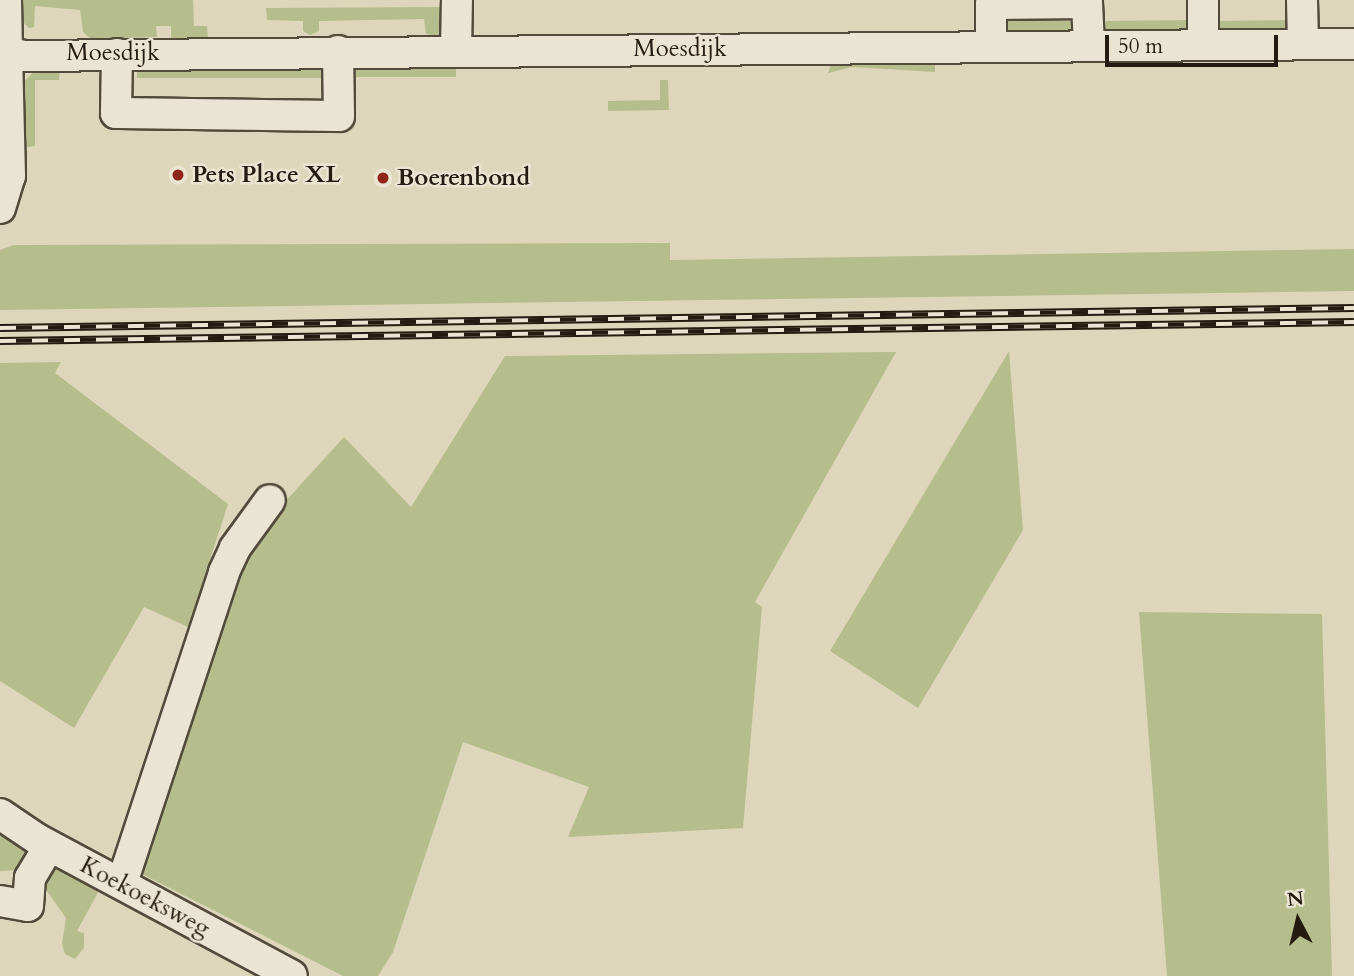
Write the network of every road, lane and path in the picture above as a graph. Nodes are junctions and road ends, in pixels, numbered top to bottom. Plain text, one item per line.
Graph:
1 (6, 0) edge
2 (457, 0) edge
3 (1203, 0) edge
4 (1302, 0) edge
5 (1303, 44) junction
6 (1354, 44) edge
7 (1203, 45) junction
8 (992, 46) junction
9 (1090, 46) junction
10 (456, 50) junction
11 (338, 51) junction
12 (4, 52) edge
13 (117, 54) junction
14 (0, 208) edge
15 (270, 500) dead end
16 (0, 814) edge
17 (49, 846) junction
18 (122, 883) junction
19 (0, 901) edge
20 (292, 976) edge

1 - 12 street
2 - 10 street
3 - 7 street
4 - 5 street
5 - 6 street, Moesdijk
5 - 7 street, Moesdijk
7 - 9 street, Moesdijk
8 - 9 street, Moesdijk
8 - 9 street
8 - 10 street, Moesdijk
10 - 11 street, Moesdijk
11 - 13 street, Moesdijk
11 - 13 street
12 - 13 street, Moesdijk
12 - 14 street
15 - 18 street
16 - 17 street, Koekoeksweg
17 - 18 street, Koekoeksweg
17 - 19 street
18 - 20 street, Koekoeksweg

